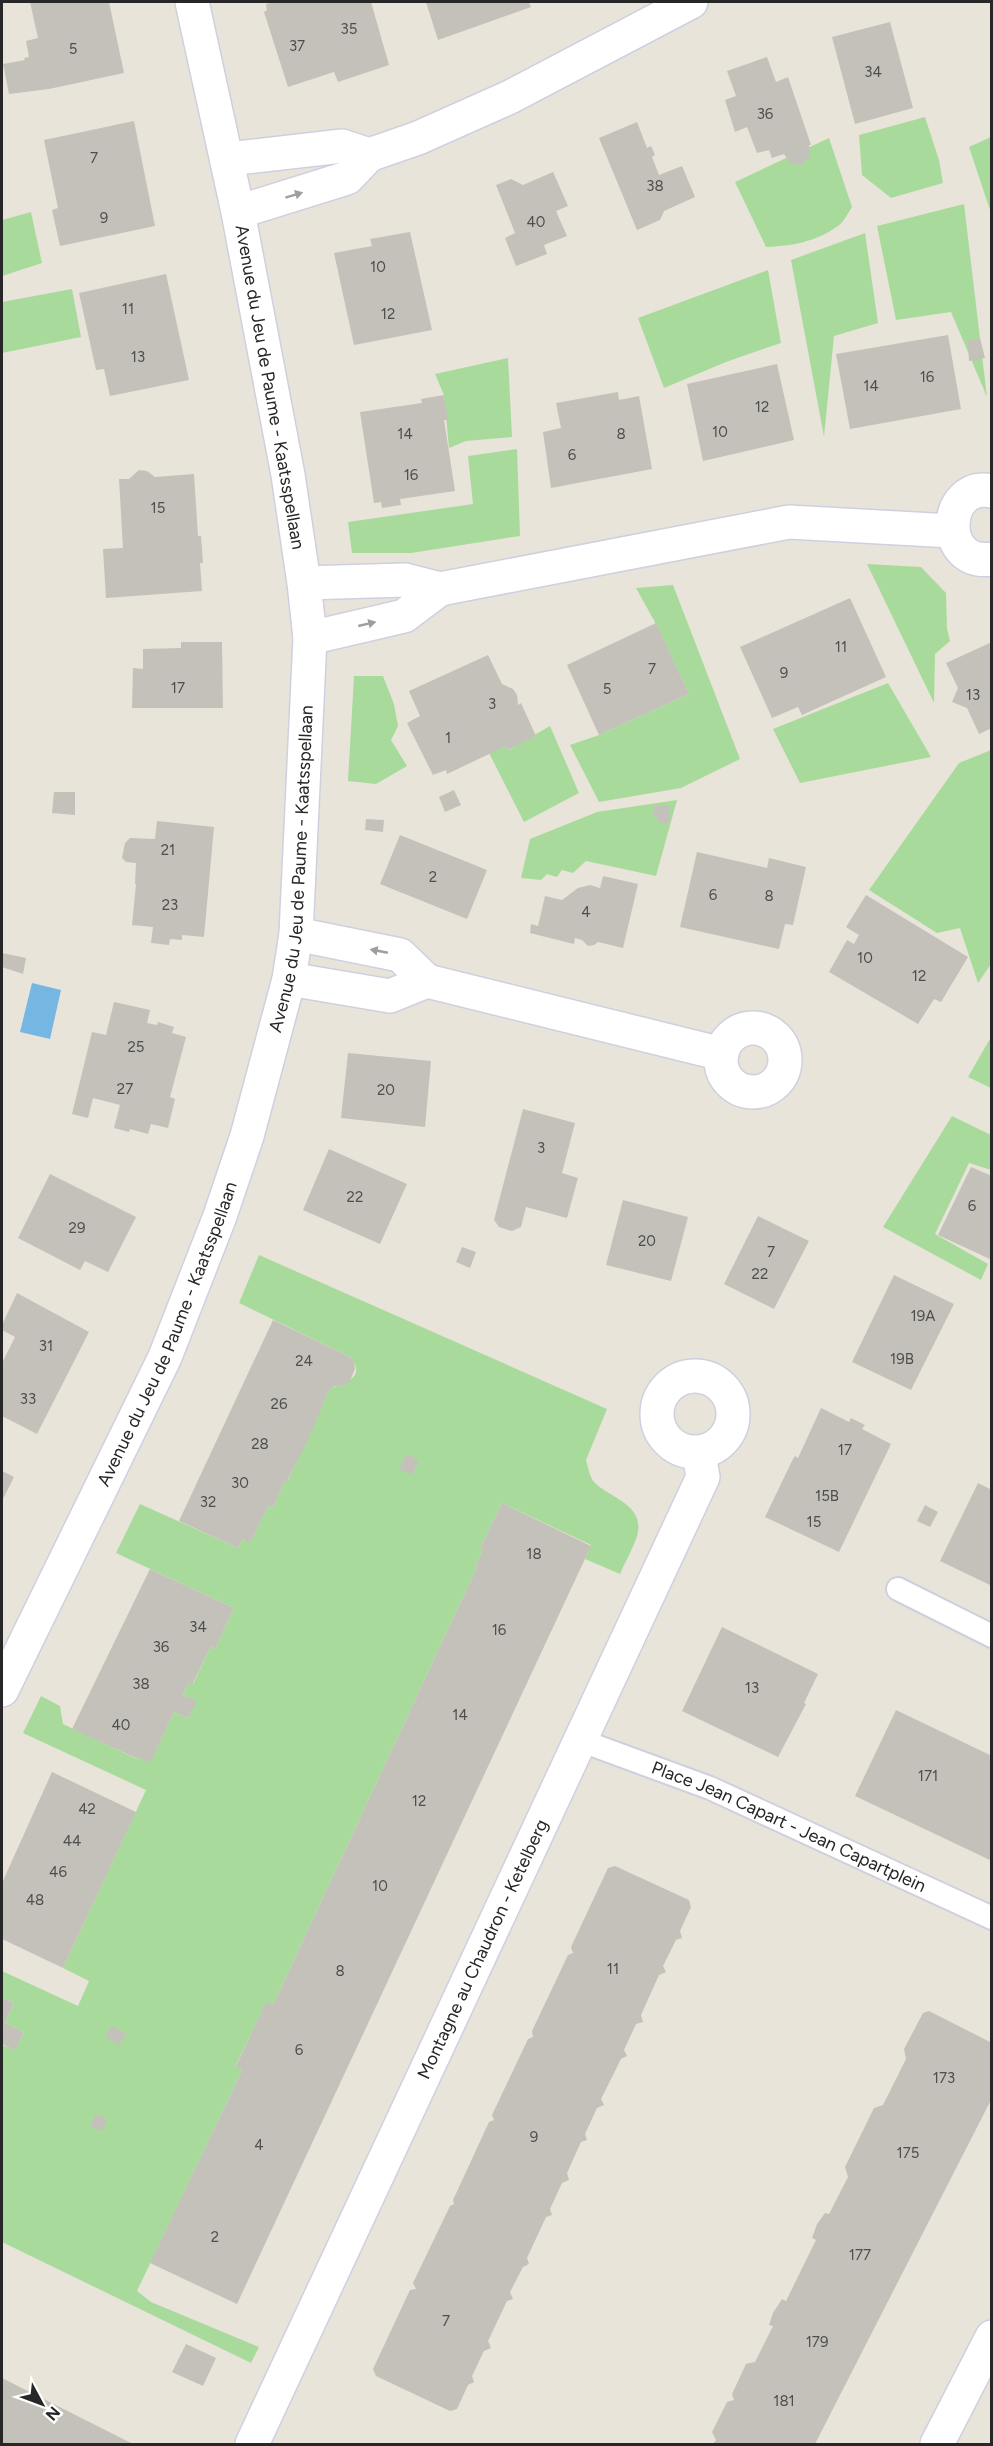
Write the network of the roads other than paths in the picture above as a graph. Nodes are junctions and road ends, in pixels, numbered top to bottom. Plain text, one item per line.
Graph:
1 (192, 2) edge
2 (691, 2) edge
3 (369, 155) junction
4 (228, 159) junction
5 (238, 212) junction
6 (992, 491) edge
7 (952, 531) junction
8 (992, 559) edge
9 (304, 584) junction
10 (440, 589) junction
11 (310, 638) junction
12 (296, 934) junction
13 (289, 979) junction
14 (427, 981) junction
15 (722, 1054) dead end
16 (699, 1453) dead end
17 (898, 1589) dead end
18 (992, 1636) edge
19 (2, 1690) edge
20 (582, 1741) junction
21 (992, 1918) edge
22 (992, 2337) edge
23 (252, 2445) edge
24 (937, 2445) edge

1 - 4 street, Avenue du Jeu de Paume - Kaatsspellaan
2 - 3 street
3 - 4 street
5 -> 3 street
4 - 5 street, Avenue du Jeu de Paume - Kaatsspellaan
5 - 9 street, Avenue du Jeu de Paume - Kaatsspellaan
6 - 7 street
7 - 8 street
7 - 10 street
9 - 10 street
9 - 11 street, Avenue du Jeu de Paume - Kaatsspellaan
11 -> 10 street
11 - 12 street, Avenue du Jeu de Paume - Kaatsspellaan
12 - 13 street, Avenue du Jeu de Paume - Kaatsspellaan
14 -> 12 street
13 - 14 street
13 - 19 street, Avenue du Jeu de Paume - Kaatsspellaan
14 - 15 street
16 - 20 street, Montagne au Chaudron - Ketelberg
17 - 18 lane
20 - 21 lane, Place Jean Capart - Jean Capartplein
20 - 23 street, Montagne au Chaudron - Ketelberg
22 - 24 street

